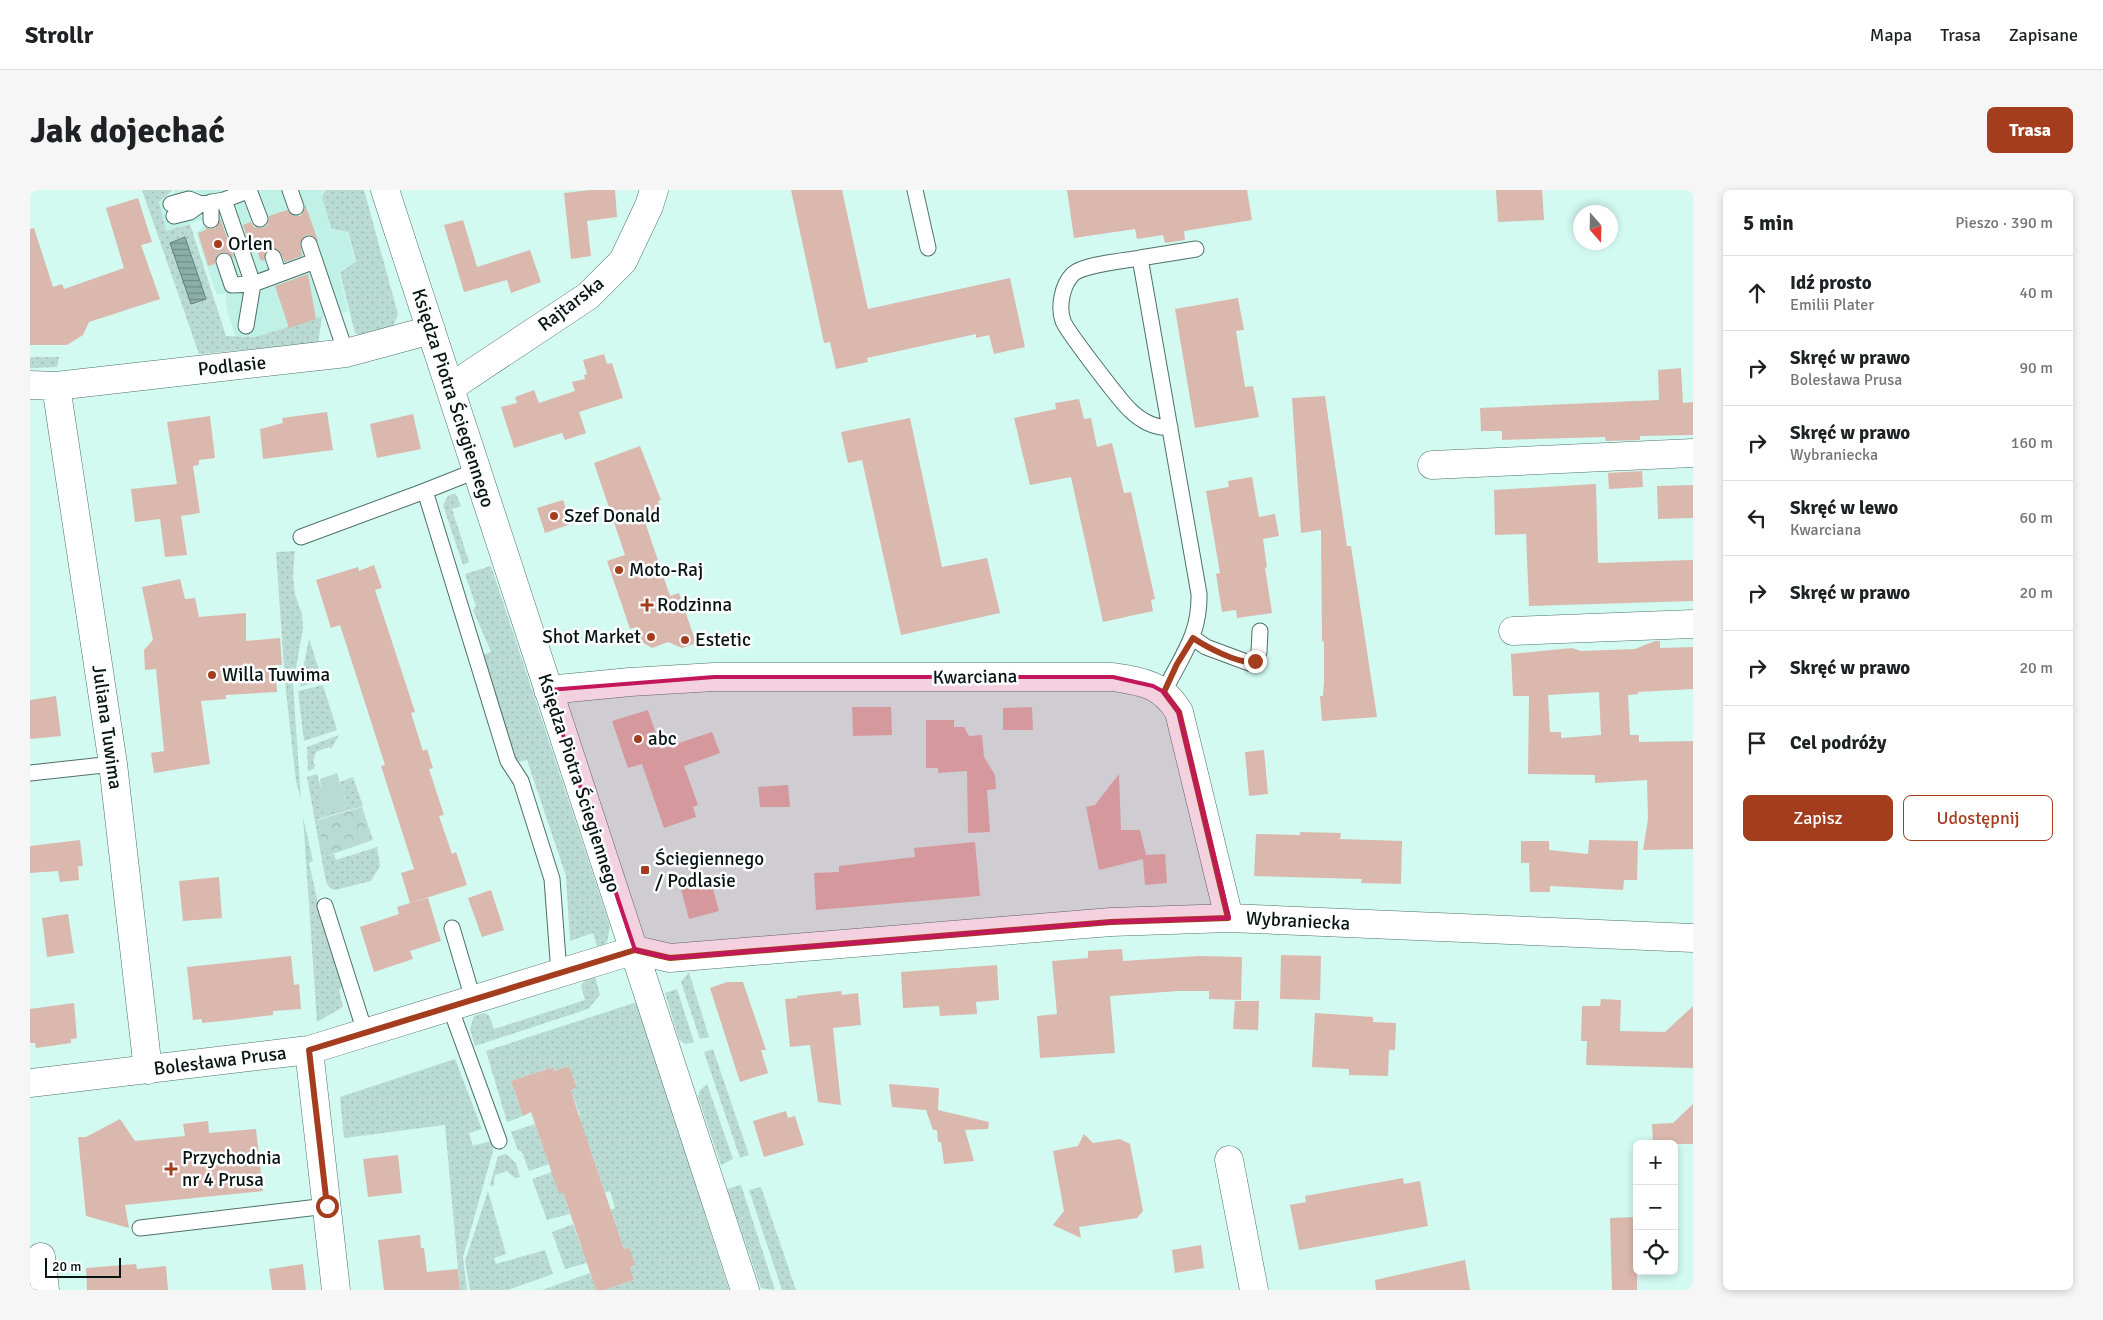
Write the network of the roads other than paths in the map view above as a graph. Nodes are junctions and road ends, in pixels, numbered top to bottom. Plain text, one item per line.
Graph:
1 (250, 190) edge
2 (290, 190) edge
3 (385, 190) edge
4 (654, 190) edge
5 (914, 190) edge
6 (212, 202) junction
7 (296, 207) dead end
8 (173, 210) dead end
9 (260, 219) dead end
10 (210, 220) dead end
11 (309, 244) dead end
12 (928, 248) dead end
13 (1196, 249) dead end
14 (273, 257) dead end
15 (1140, 258) junction
16 (224, 261) dead end
17 (315, 261) junction
18 (280, 274) junction
19 (253, 284) junction
20 (246, 326) dead end
21 (431, 330) junction
22 (346, 353) junction
23 (43, 386) edge
24 (451, 387) junction
25 (1170, 427) junction
26 (1693, 453) edge
27 (1432, 465) dead end
28 (478, 470) junction
29 (425, 491) junction
30 (301, 537) dead end
31 (1693, 624) edge
32 (1260, 631) dead end
33 (1513, 631) dead end
34 (1193, 638) junction
35 (548, 690) junction
36 (1164, 692) junction
37 (113, 764) junction
38 (30, 773) edge
39 (325, 906) dead end
40 (1228, 918) junction
41 (452, 928) dead end
42 (1693, 938) edge
43 (635, 950) junction
44 (559, 973) junction
45 (462, 1003) junction
46 (365, 1032) junction
47 (309, 1050) junction
48 (148, 1070) junction
49 (30, 1083) edge
50 (499, 1141) dead end
51 (1229, 1160) dead end
52 (327, 1206) junction
53 (140, 1228) dead end
54 (40, 1257) dead end
55 (45, 1290) edge
56 (336, 1290) edge
57 (745, 1290) edge
58 (1254, 1290) edge

1 - 6 lane
1 - 9 lane
2 - 7 lane
3 - 21 street, Księdza Piotra Ściegiennego
4 - 24 street, Rajtarska
5 - 12 lane
6 - 8 lane
6 - 10 lane
6 - 19 lane
11 - 17 lane
13 - 15 lane
14 - 18 lane
15 - 25 lane
15 - 25 lane
16 - 19 lane
17 - 18 lane
17 - 22 lane
18 - 19 lane
19 - 20 lane
21 - 22 street, Podlasie
21 - 24 street, Księdza Piotra Ściegiennego
22 - 23 street, Podlasie
23 - 37 street, Juliana Tuwima
24 - 28 street, Księdza Piotra Ściegiennego
25 - 34 lane
26 - 27 street
28 - 29 lane
28 - 35 street, Księdza Piotra Ściegiennego
29 - 30 lane
29 - 44 lane
31 - 33 street
32 - 34 lane
34 - 36 lane
35 - 36 street, Kwarciana
35 - 43 street, Księdza Piotra Ściegiennego
36 - 40 street
37 - 38 lane
37 - 48 street, Juliana Tuwima
39 - 46 lane
40 - 42 street, Wybraniecka
40 - 43 street, Wybraniecka
41 - 45 lane
43 - 44 street, Bolesława Prusa
43 - 57 street, Księdza Piotra Ściegiennego
44 - 45 street, Bolesława Prusa
45 - 46 street, Bolesława Prusa
45 - 50 lane
46 - 47 street, Bolesława Prusa
47 - 48 street, Bolesława Prusa
47 - 52 street
48 - 49 street, Bolesława Prusa
51 - 58 street
52 - 53 lane
52 - 56 street
54 - 55 street

